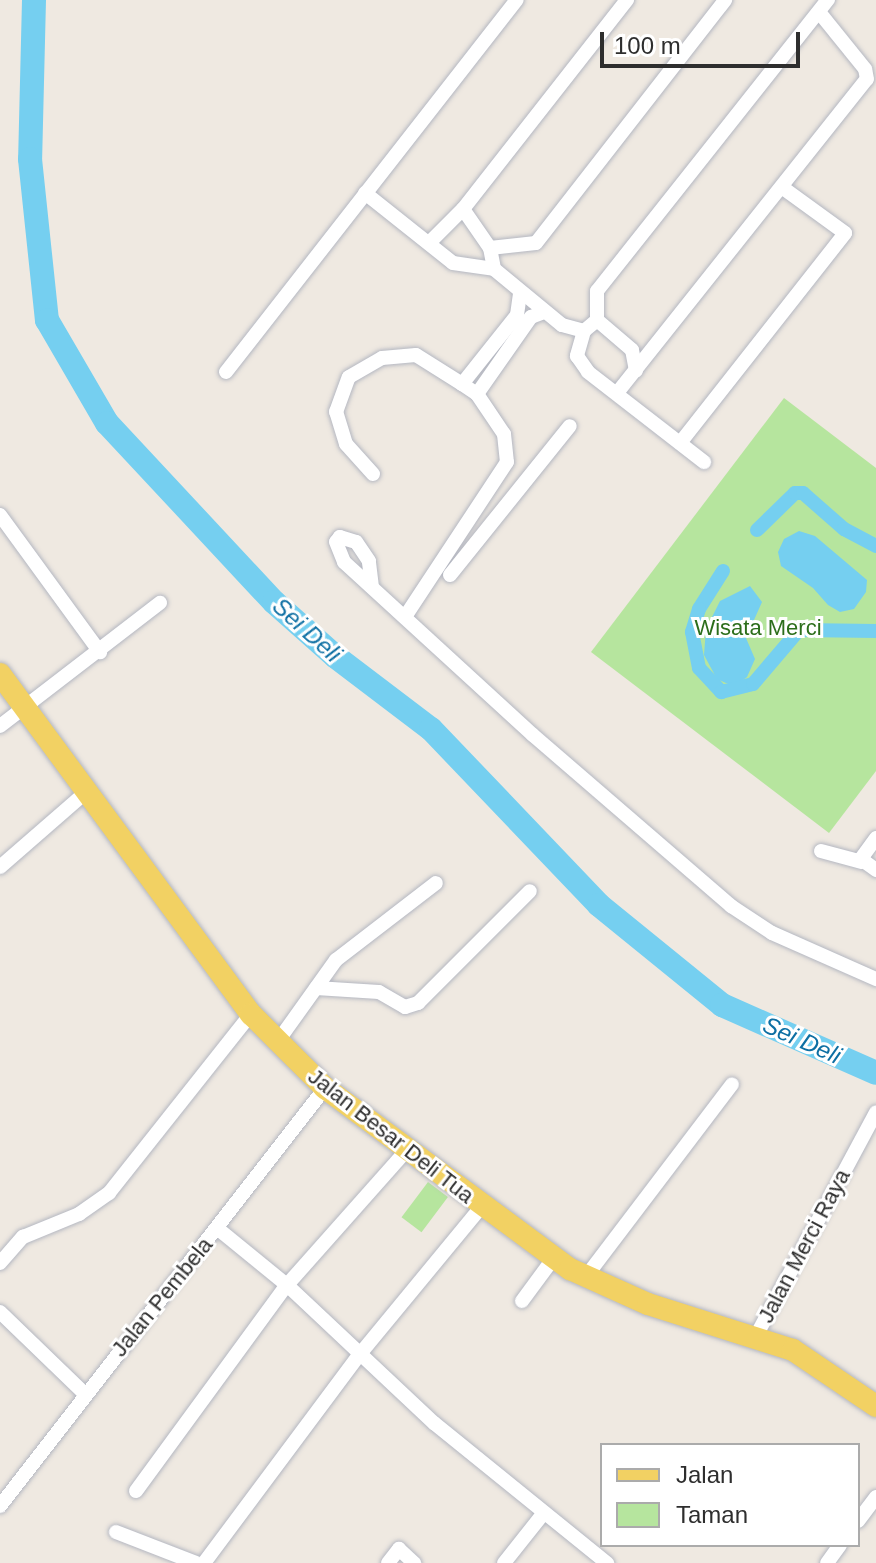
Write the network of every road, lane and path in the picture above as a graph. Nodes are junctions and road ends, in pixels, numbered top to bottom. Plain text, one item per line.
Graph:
1 (517, 0) edge
2 (627, 0) edge
3 (725, 0) edge
4 (823, 6) edge
5 (783, 188) junction
6 (365, 193) junction
7 (463, 209) junction
8 (429, 243) junction
9 (490, 248) junction
10 (494, 269) junction
11 (520, 294) junction
12 (544, 312) junction
13 (597, 320) junction
14 (584, 331) junction
15 (636, 371) junction
16 (226, 372) dead end
17 (462, 384) junction
18 (617, 393) junction
19 (477, 394) junction
20 (570, 426) dead end
21 (680, 443) junction
22 (507, 462) junction
23 (704, 462) dead end
24 (373, 474) dead end
25 (531, 475) junction
26 (0, 515) edge
27 (458, 533) junction
28 (474, 546) junction
29 (450, 575) dead end
30 (372, 587) dead end
31 (160, 603) dead end
32 (406, 615) junction
33 (100, 652) junction
34 (0, 674) edge
35 (23, 704) junction
36 (0, 726) edge
37 (84, 794) junction
38 (876, 838) edge
39 (821, 851) dead end
40 (862, 862) junction
41 (0, 867) edge
42 (876, 870) edge
43 (436, 883) dead end
44 (530, 891) dead end
45 (876, 979) edge
46 (316, 988) junction
47 (251, 1014) junction
48 (278, 1041) junction
49 (732, 1084) dead end
50 (325, 1088) junction
51 (874, 1115) edge
52 (405, 1152) junction
53 (481, 1207) junction
54 (217, 1228) junction
55 (553, 1259) junction
56 (0, 1263) edge
57 (585, 1278) junction
58 (287, 1285) junction
59 (522, 1301) dead end
60 (0, 1312) edge
61 (755, 1338) junction
62 (360, 1354) junction
63 (84, 1393) junction
64 (876, 1406) edge
65 (136, 1491) dead end
66 (876, 1497) edge
67 (0, 1506) edge
68 (543, 1514) junction
69 (860, 1518) edge
70 (116, 1532) dead end
71 (196, 1563) edge
72 (204, 1563) edge
73 (388, 1563) edge
74 (414, 1563) edge
75 (504, 1563) edge
76 (607, 1563) edge

1 - 6 street
2 - 7 street
3 - 9 street
4 - 5 street
4 - 13 street
5 - 15 street
5 - 21 street
6 - 8 street
6 - 16 street
7 - 8 street
7 - 9 street
8 - 10 street
9 - 10 street
10 - 11 street
11 - 12 street
11 - 17 street
12 - 14 street
12 - 19 street
13 - 14 street
13 - 15 street
14 - 18 street
15 - 18 street
17 - 19 street
17 - 24 street
18 - 21 street
19 - 22 street
20 - 25 street
21 - 23 street
22 - 25 street
22 - 27 street
25 - 28 street
26 - 33 street
27 - 28 street
27 - 32 street
28 - 29 street
30 - 32 street
31 - 33 street
32 - 45 street
33 - 35 street
34 - 35 main road, Jalan Besar Deli Tua
35 - 36 street
35 - 37 main road, Jalan Besar Deli Tua
37 - 41 street
37 - 47 main road, Jalan Besar Deli Tua
38 - 40 street
39 - 40 street
40 - 42 street
43 - 46 street
44 - 46 street
46 - 48 street
47 - 48 main road, Jalan Besar Deli Tua
47 - 56 street
48 - 50 main road, Jalan Besar Deli Tua
49 - 57 street
50 - 52 main road, Jalan Besar Deli Tua
50 - 54 street, Jalan Pembela
51 - 61 street, Jalan Merci Raya
52 - 53 main road, Jalan Besar Deli Tua
52 - 58 street
53 - 55 main road, Jalan Besar Deli Tua
53 - 62 street
54 - 58 street
54 - 63 street, Jalan Pembela
55 - 57 main road, Jalan Besar Deli Tua
55 - 59 street
57 - 61 main road, Jalan Besar Deli Tua
58 - 62 street
58 - 65 street
60 - 63 street
61 - 64 main road, Jalan Besar Deli Tua
62 - 68 street
62 - 72 street
63 - 67 street, Jalan Pembela
66 - 69 street
68 - 75 street
68 - 76 street
70 - 71 street
73 - 74 street

